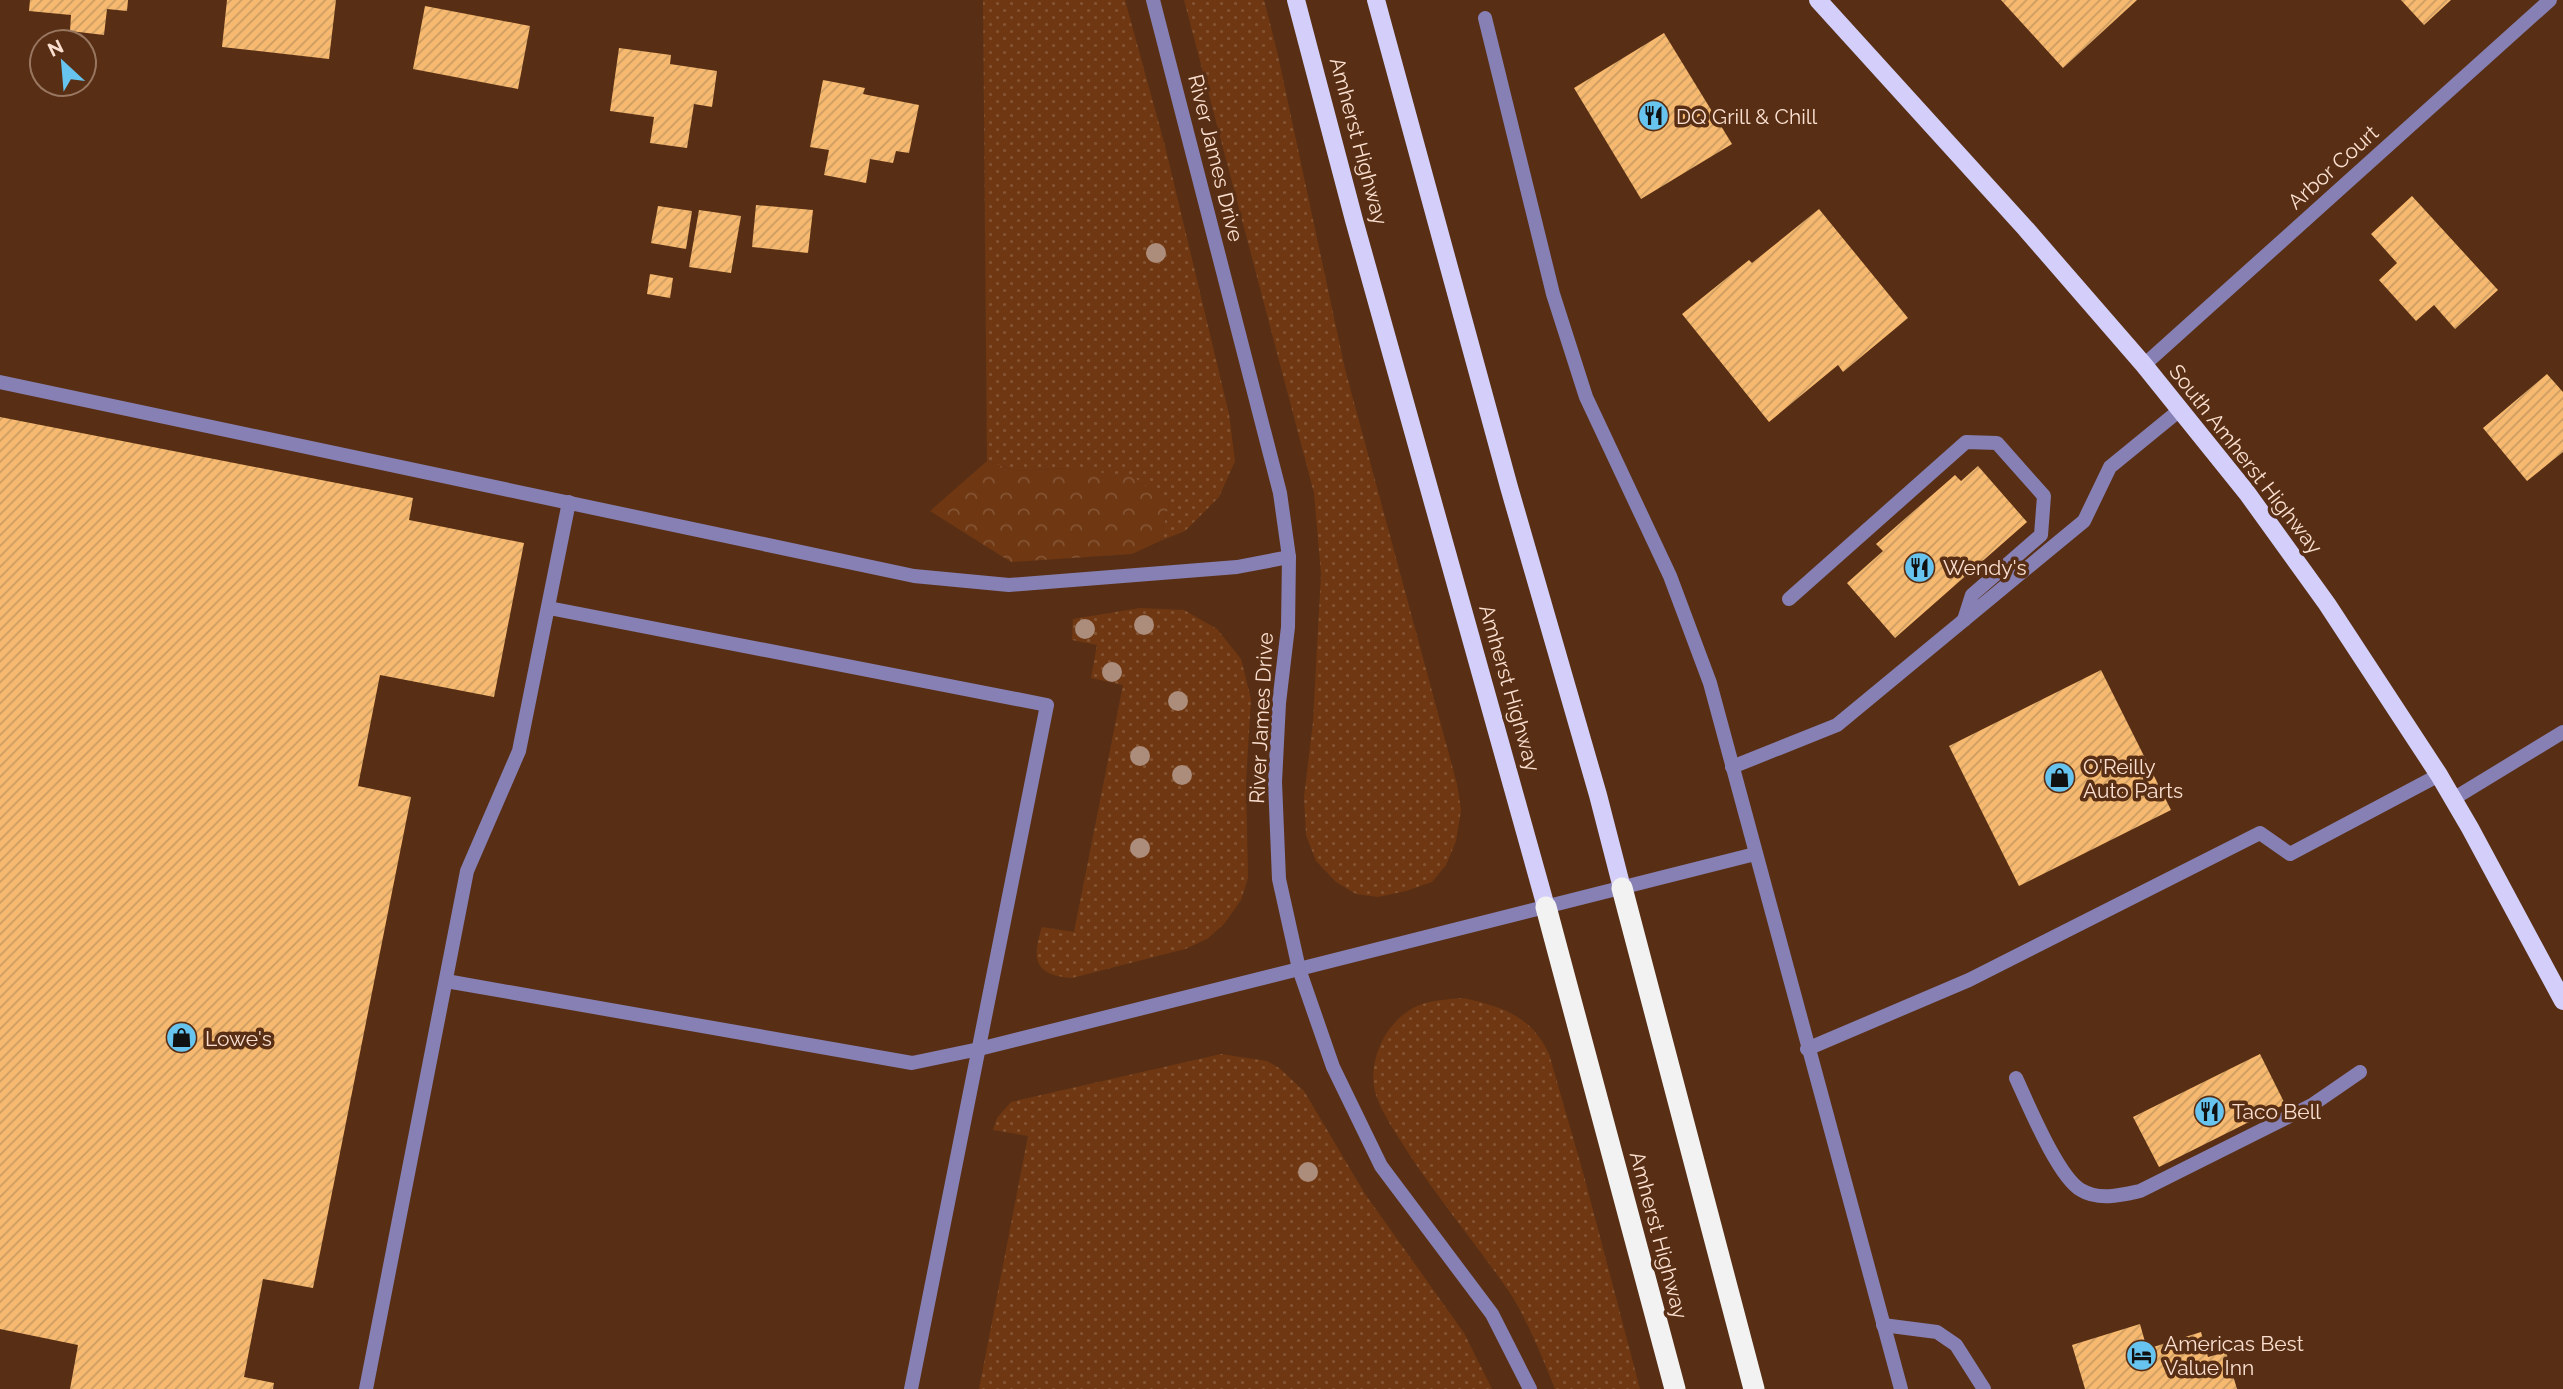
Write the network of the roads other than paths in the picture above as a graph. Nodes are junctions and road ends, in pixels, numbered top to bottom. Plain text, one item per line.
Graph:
1 (1153, 0) edge
2 (1296, 0) edge
3 (1377, 0) edge
4 (1818, 0) edge
5 (2550, 0) edge
6 (1485, 18) dead end
7 (2144, 365) junction
8 (0, 382) edge
9 (2181, 409) junction
10 (569, 502) junction
11 (1289, 557) junction
12 (1789, 599) dead end
13 (549, 608) junction
14 (1963, 621) junction
15 (2563, 732) edge
16 (1732, 767) junction
17 (2439, 775) junction
18 (2453, 799) junction
19 (1755, 854) junction
20 (1622, 888) junction
21 (1546, 907) junction
22 (1299, 969) junction
23 (446, 982) junction
24 (2563, 1001) edge
25 (979, 1049) junction
26 (1807, 1049) junction
27 (2360, 1072) dead end
28 (2016, 1078) dead end
29 (1883, 1325) junction
30 (366, 1389) edge
31 (911, 1389) edge
32 (1530, 1389) edge
33 (1675, 1389) edge
34 (1754, 1389) edge
35 (1901, 1389) edge
36 (1984, 1389) edge

1 - 11 street, River James Drive
2 - 21 main road, Amherst Highway
3 - 20 main road
4 - 7 main road, South Amherst Highway
5 - 7 street, Arbor Court
6 - 16 street
7 - 9 main road, South Amherst Highway
8 - 10 street
9 - 14 street
9 - 17 main road, South Amherst Highway
10 - 11 street
10 - 13 street
11 - 22 street, River James Drive
12 - 14 street
13 - 23 street
13 - 25 street
14 - 16 street
15 - 18 street
16 - 19 street
17 - 18 main road, South Amherst Highway
17 - 26 street
18 - 24 main road, South Amherst Highway
19 - 20 street
19 - 26 street
20 - 21 street
20 - 34 highway
21 - 22 street
21 - 33 highway, Amherst Highway
22 - 25 street
22 - 32 street, River James Drive
23 - 25 street
23 - 30 street
25 - 31 street
26 - 29 street
27 - 28 street
29 - 35 street
29 - 36 street

